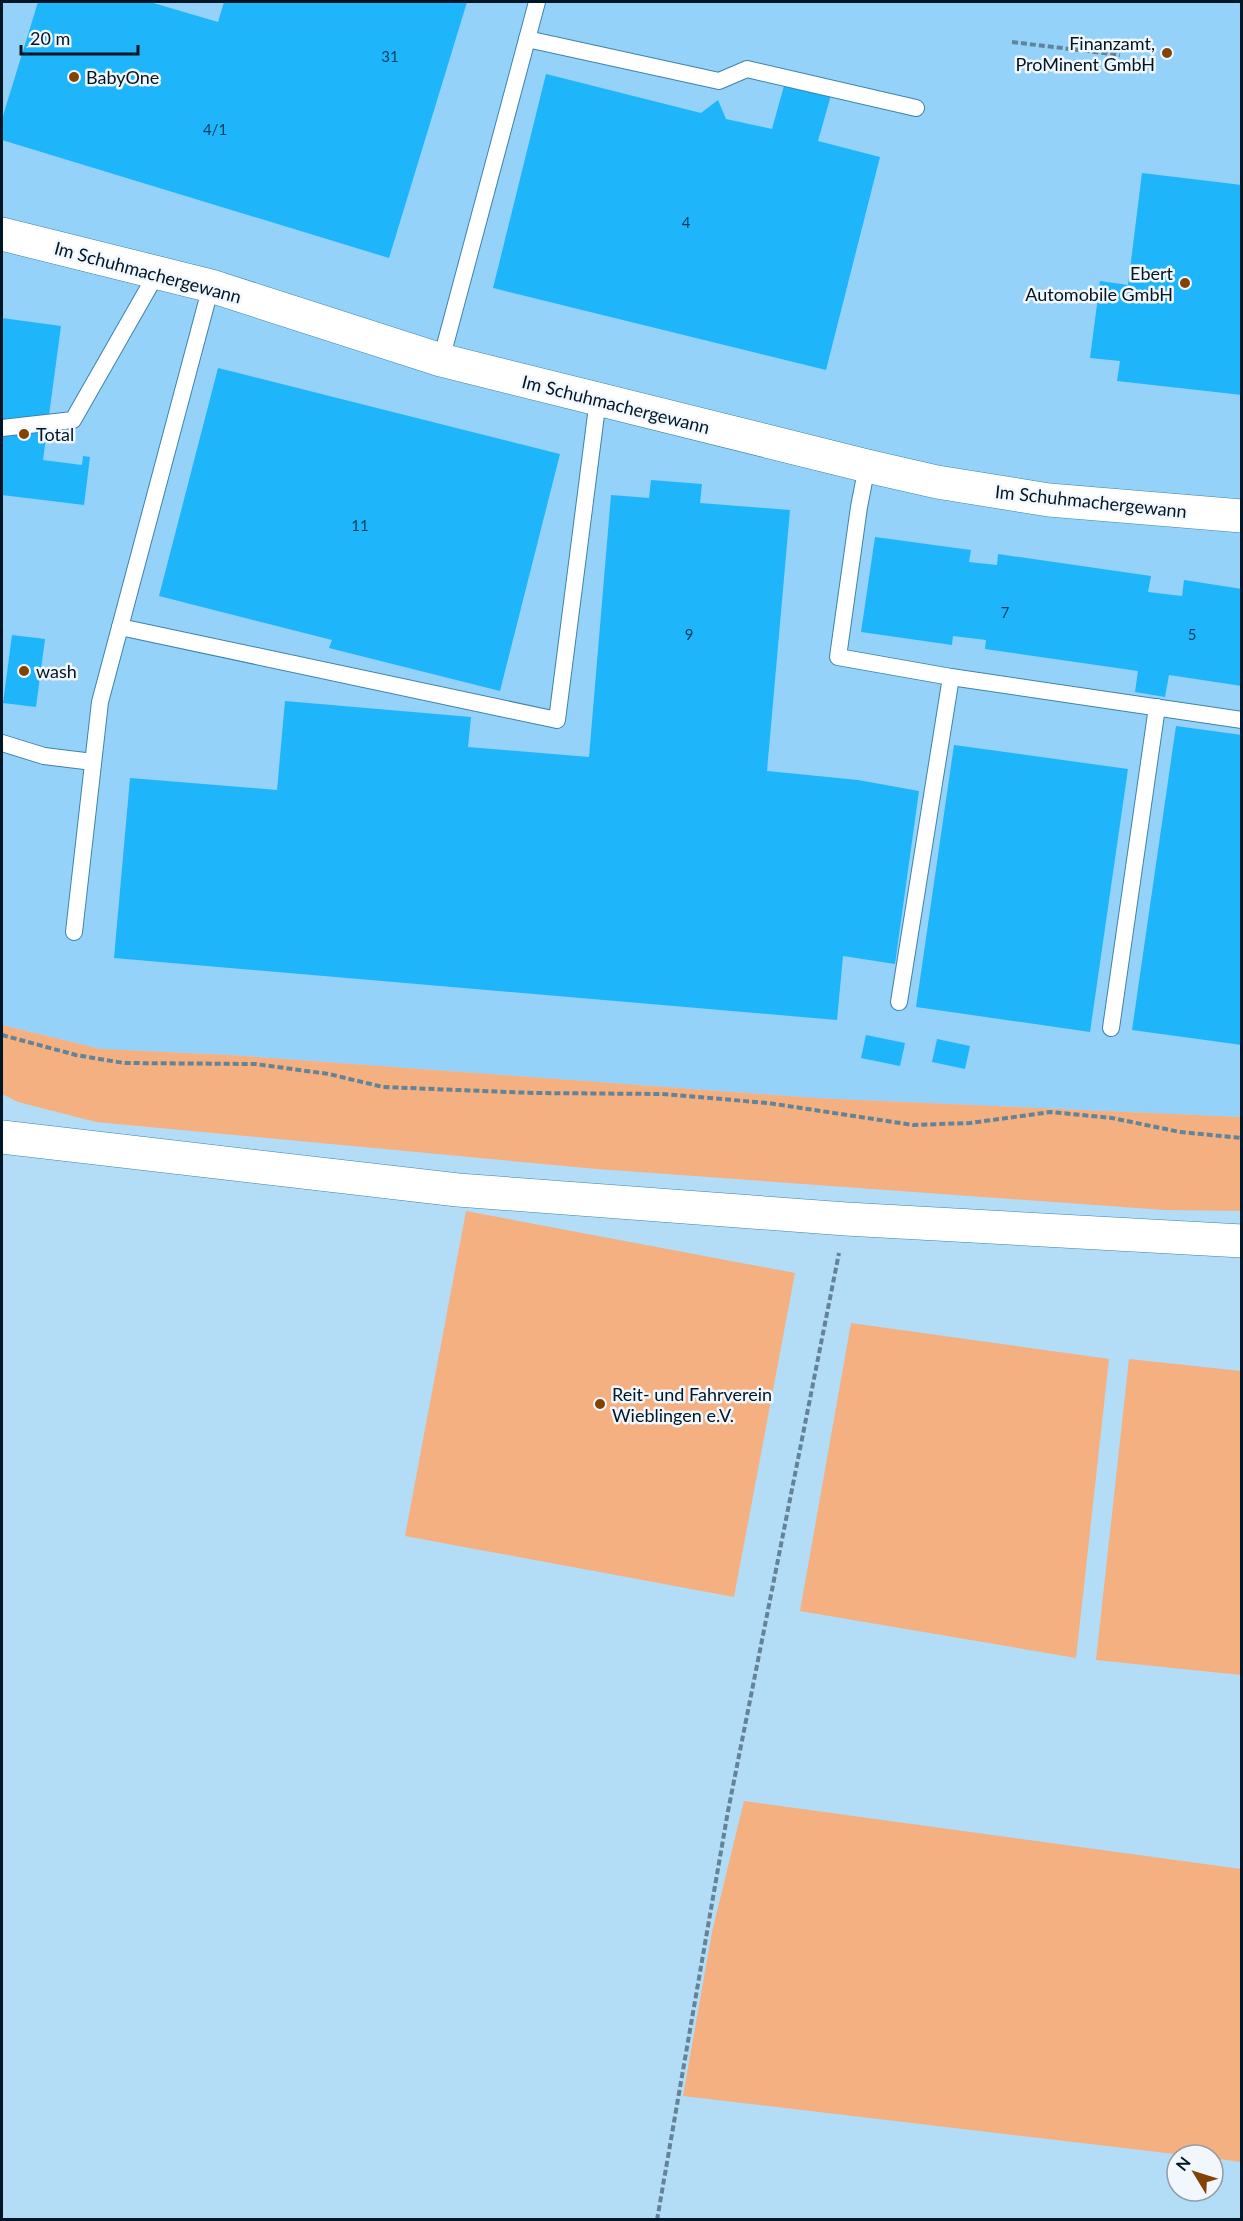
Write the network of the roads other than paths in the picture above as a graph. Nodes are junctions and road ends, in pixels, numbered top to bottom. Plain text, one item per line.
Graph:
1 (537, 2) edge
2 (527, 39) junction
3 (916, 108) dead end
4 (2, 234) edge
5 (157, 273) junction
6 (211, 286) junction
7 (441, 360) junction
8 (598, 399) junction
9 (2, 428) edge
10 (867, 466) junction
11 (1242, 516) edge
12 (120, 627) junction
13 (951, 677) junction
14 (1156, 707) junction
15 (1242, 720) edge
16 (2, 743) edge
17 (93, 762) junction
18 (74, 932) dead end
19 (899, 1002) dead end
20 (1111, 1028) dead end
21 (2, 1125) edge
22 (2, 1137) edge
23 (34, 1142) junction
24 (1242, 1241) edge

1 - 2 lane
2 - 3 lane
2 - 7 lane
4 - 5 street, Im Schuhmachergewann
5 - 6 street, Im Schuhmachergewann
5 - 9 lane
6 - 7 street, Im Schuhmachergewann
6 - 12 lane
7 - 8 street, Im Schuhmachergewann
8 - 10 street, Im Schuhmachergewann
8 - 12 lane
10 - 11 street, Im Schuhmachergewann
10 - 13 lane
12 - 17 lane
13 - 14 lane
13 - 19 lane
14 - 15 lane
14 - 20 lane
16 - 17 lane
17 - 18 lane
21 - 23 street
22 - 23 street
23 - 24 street

